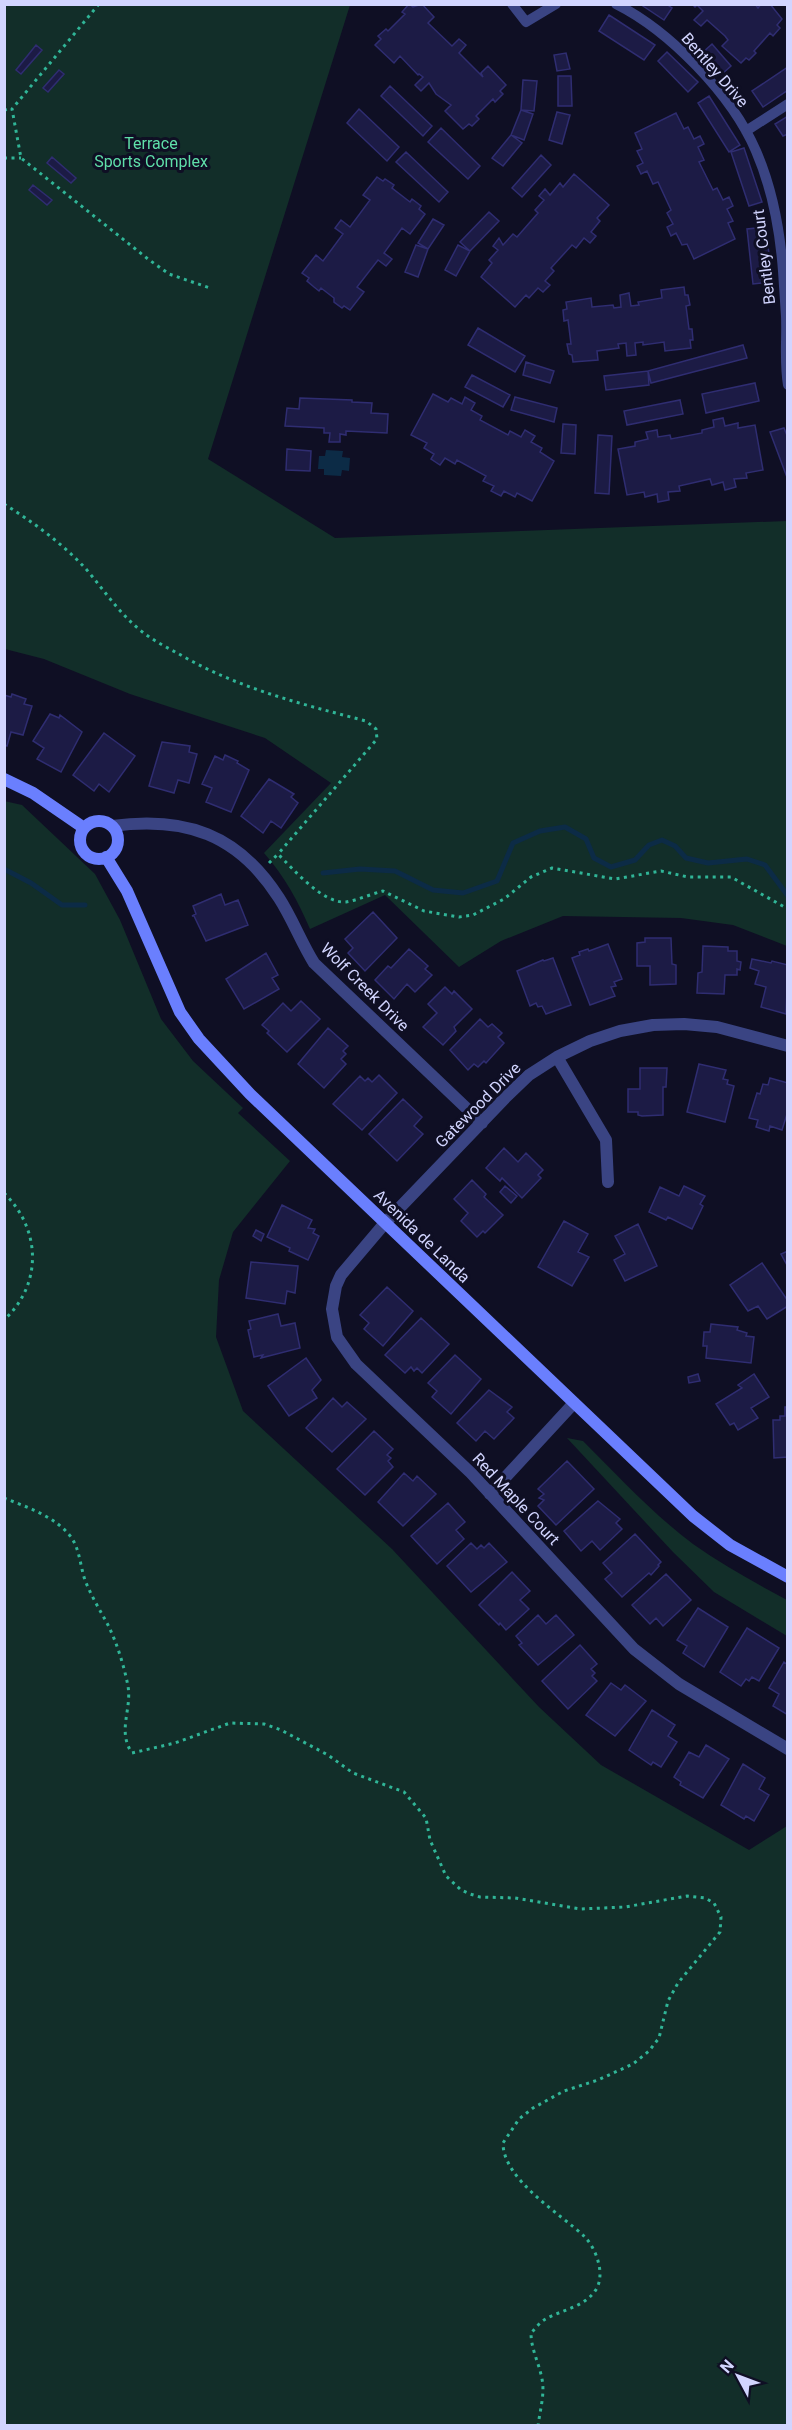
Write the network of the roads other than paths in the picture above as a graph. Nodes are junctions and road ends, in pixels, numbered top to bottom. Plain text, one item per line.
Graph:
1 (512, 4) edge
2 (556, 4) edge
3 (616, 4) edge
4 (788, 104) edge
5 (746, 131) junction
6 (788, 385) edge
7 (4, 779) edge
8 (112, 826) junction
9 (84, 828) junction
10 (106, 857) junction
11 (788, 1046) edge
12 (557, 1057) junction
13 (482, 1123) junction
14 (608, 1182) dead end
15 (385, 1223) junction
16 (574, 1403) junction
17 (490, 1494) junction
18 (788, 1577) edge
19 (788, 1749) edge

1 - 2 lane
3 - 5 lane, Bentley Drive
4 - 5 lane, Bentley Drive
5 - 6 lane, Bentley Court
7 - 9 street
8 - 9 street
8 - 10 street
8 - 13 street, Wolf Creek Drive
9 - 10 street
10 - 15 street, Avenida de Landa
11 - 12 street, Gatewood Drive
12 - 13 street, Gatewood Drive
12 - 14 street
13 - 15 street, Gatewood Drive
15 - 16 street, Avenida de Landa
15 - 17 street, Red Maple Court
16 - 17 street
16 - 18 street, Avenida de Landa
17 - 19 street, Red Maple Court

